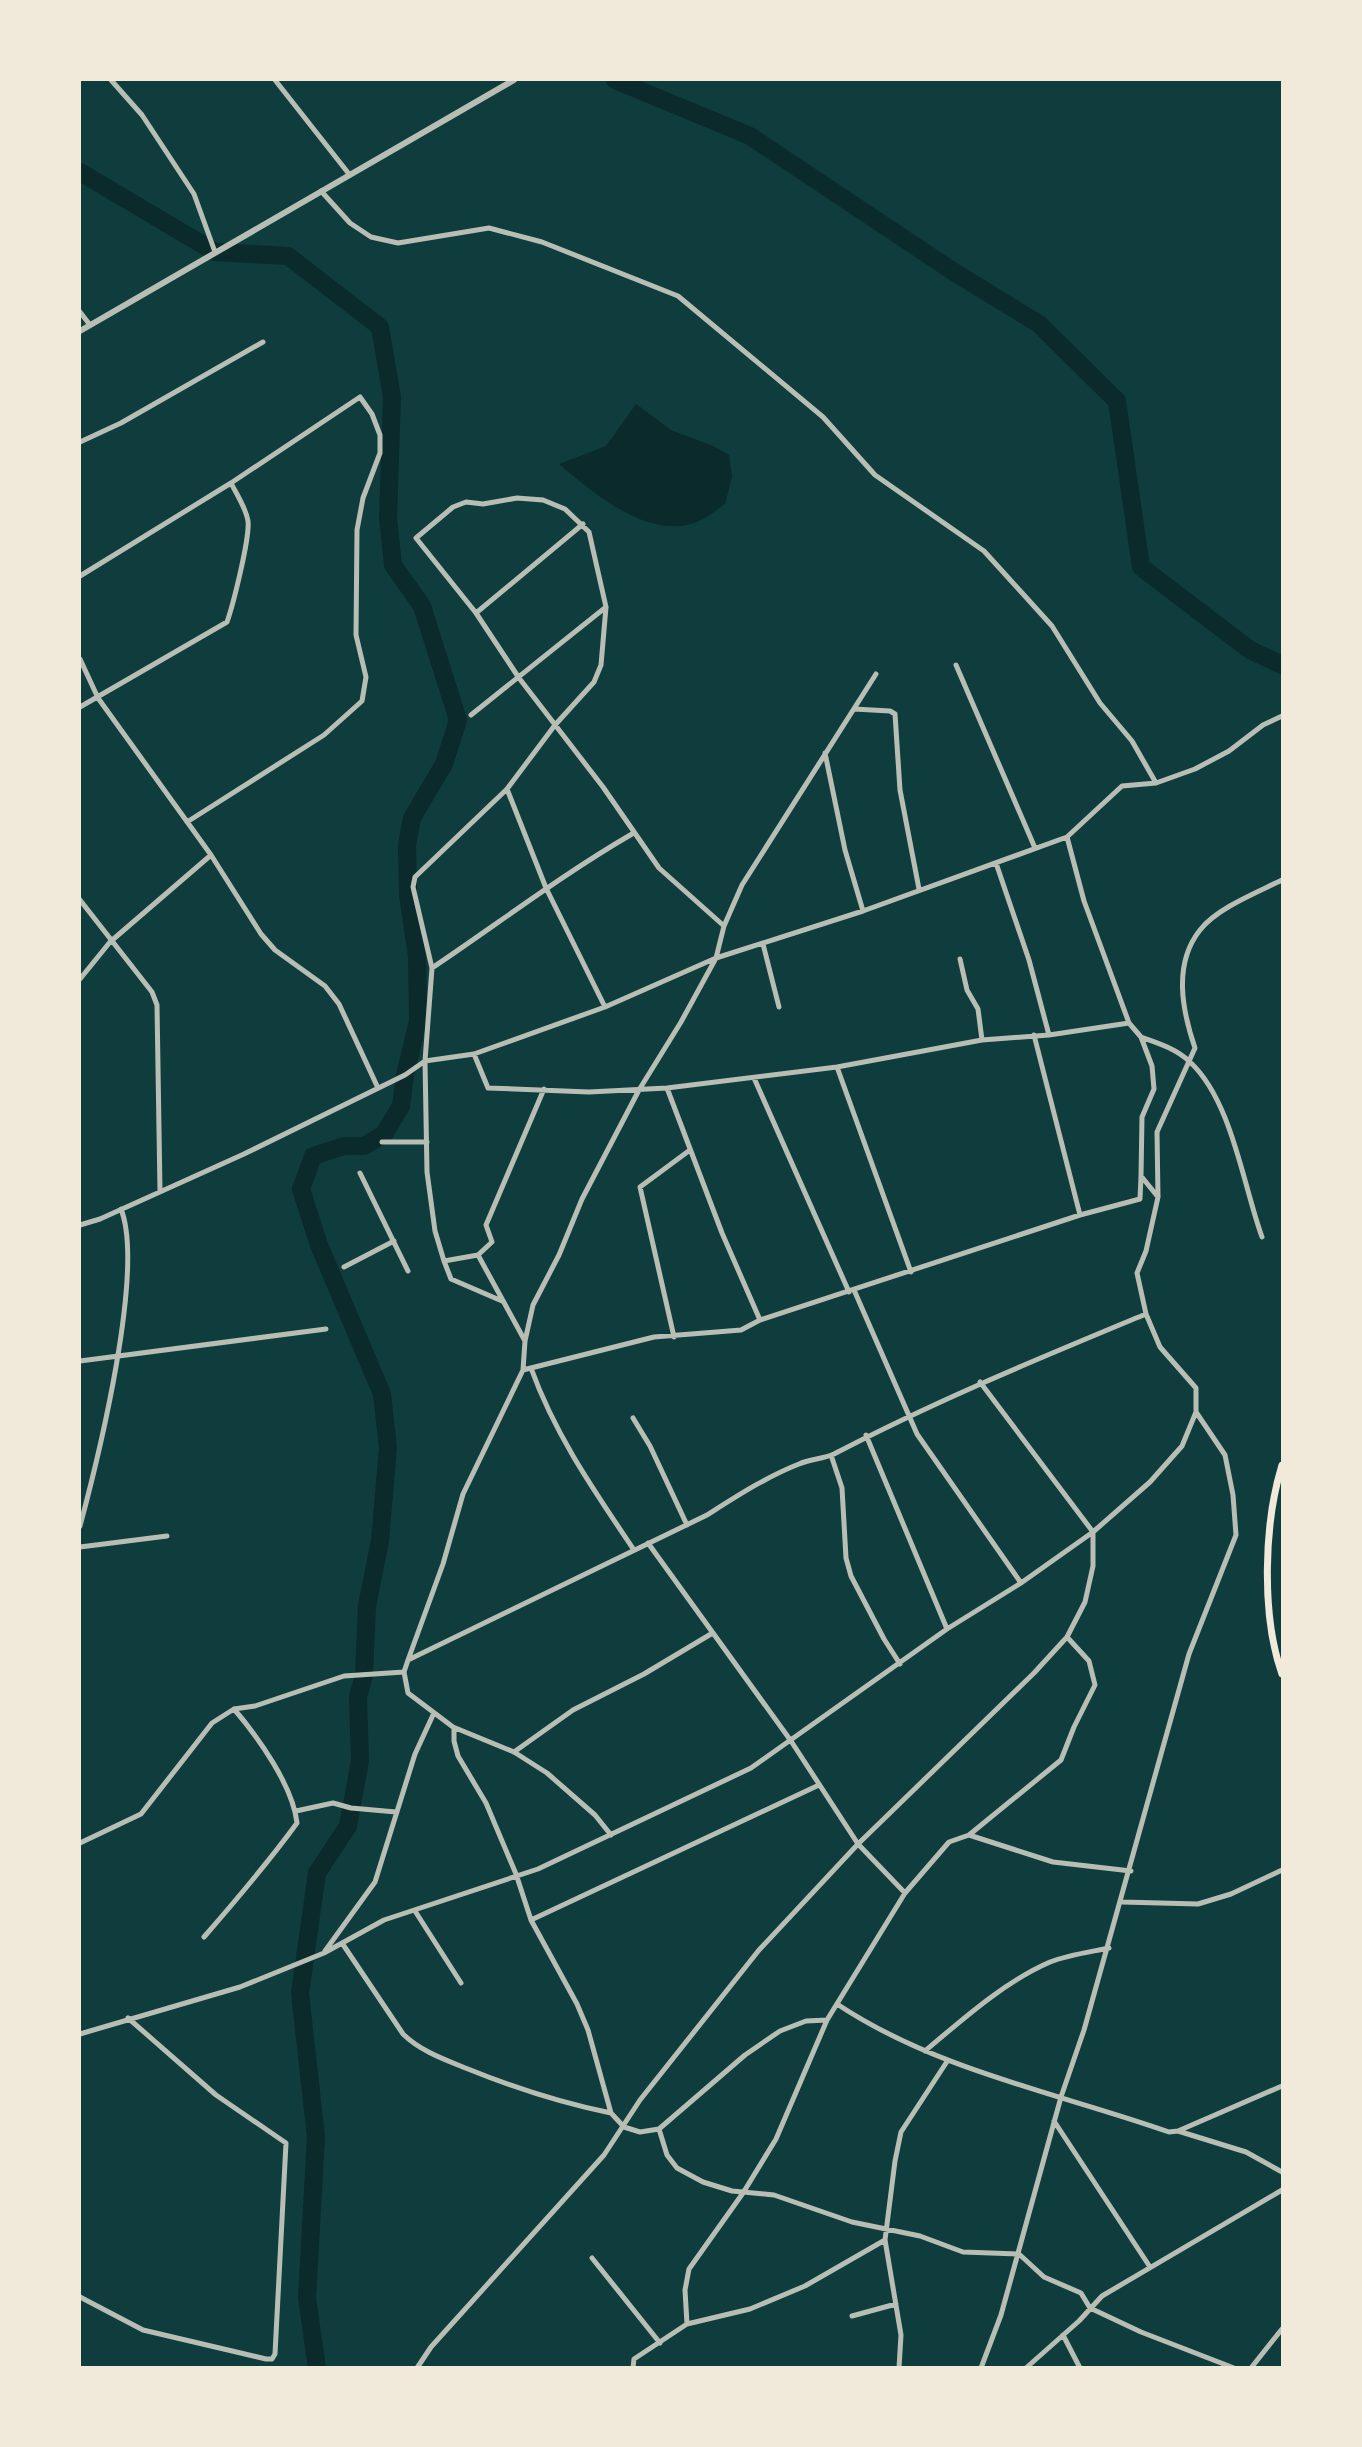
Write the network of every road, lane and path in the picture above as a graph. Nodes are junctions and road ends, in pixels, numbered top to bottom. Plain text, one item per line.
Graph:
1 (111, 80) edge
2 (275, 80) edge
3 (514, 80) edge
4 (349, 174) junction
5 (321, 191) junction
6 (215, 252) junction
7 (80, 312) edge
8 (90, 325) junction
9 (80, 331) edge
10 (263, 342) dead end
11 (80, 442) edge
12 (231, 483) junction
13 (582, 524) junction
14 (80, 576) edge
15 (606, 607) junction
16 (476, 613) junction
17 (80, 659) edge
18 (956, 665) dead end
19 (876, 674) dead end
20 (519, 678) junction
21 (98, 698) junction
22 (80, 707) edge
23 (854, 709) junction
24 (471, 715) dead end
25 (1282, 716) edge
26 (555, 725) junction
27 (825, 753) junction
28 (1156, 783) junction
29 (507, 789) junction
30 (187, 822) junction
31 (632, 834) junction
32 (1067, 837) junction
33 (1035, 848) junction
34 (211, 855) junction
35 (996, 863) junction
36 (1282, 880) edge
37 (546, 888) junction
38 (919, 889) junction
39 (80, 900) edge
40 (862, 911) junction
41 (724, 926) junction
42 (110, 942) junction
43 (763, 944) junction
44 (716, 958) junction
45 (960, 959) dead end
46 (432, 968) junction
47 (80, 979) edge
48 (605, 1007) junction
49 (779, 1007) dead end
50 (1129, 1023) junction
51 (1034, 1035) junction
52 (1049, 1035) junction
53 (1141, 1036) junction
54 (982, 1040) junction
55 (474, 1054) junction
56 (425, 1061) junction
57 (1189, 1061) junction
58 (837, 1067) junction
59 (754, 1078) junction
60 (378, 1088) junction
61 (667, 1088) junction
62 (544, 1089) junction
63 (639, 1090) junction
64 (382, 1142) dead end
65 (427, 1142) junction
66 (690, 1150) junction
67 (360, 1173) dead end
68 (1141, 1176) junction
69 (160, 1191) junction
70 (1158, 1197) junction
71 (121, 1209) junction
72 (1080, 1215) junction
73 (80, 1225) edge
74 (1262, 1237) dead end
75 (394, 1241) junction
76 (478, 1255) junction
77 (444, 1261) junction
78 (344, 1267) dead end
79 (408, 1271) dead end
80 (911, 1272) junction
81 (852, 1291) junction
82 (503, 1302) junction
83 (1146, 1314) junction
84 (760, 1320) junction
85 (326, 1329) dead end
86 (674, 1337) junction
87 (525, 1341) junction
88 (116, 1354) junction
89 (80, 1361) edge
90 (531, 1368) junction
91 (523, 1370) junction
92 (980, 1382) junction
93 (1196, 1412) junction
94 (908, 1415) junction
95 (633, 1418) dead end
96 (866, 1435) junction
97 (831, 1455) junction
98 (1282, 1464) edge
99 (80, 1526) edge
100 (687, 1526) junction
101 (1093, 1532) junction
102 (167, 1536) dead end
103 (648, 1543) junction
104 (80, 1547) edge
105 (634, 1550) junction
106 (1021, 1583) junction
107 (947, 1629) junction
108 (711, 1634) junction
109 (1067, 1637) junction
110 (408, 1660) junction
111 (900, 1664) junction
112 (404, 1672) junction
113 (1282, 1674) edge
114 (234, 1709) junction
115 (434, 1715) junction
116 (454, 1728) junction
117 (791, 1741) junction
118 (514, 1752) junction
119 (819, 1785) junction
120 (296, 1811) junction
121 (396, 1812) junction
122 (611, 1835) junction
123 (969, 1835) junction
124 (80, 1843) edge
125 (858, 1844) junction
126 (1131, 1871) junction
127 (1282, 1871) edge
128 (516, 1874) junction
129 (905, 1893) junction
130 (1122, 1902) junction
131 (415, 1911) junction
132 (531, 1920) junction
133 (204, 1936) dead end
134 (342, 1943) junction
135 (1108, 1948) junction
136 (324, 1953) junction
137 (460, 1983) dead end
138 (837, 2004) junction
139 (128, 2018) junction
140 (827, 2020) junction
141 (80, 2034) edge
142 (925, 2051) junction
143 (948, 2060) junction
144 (1282, 2086) edge
145 (1060, 2097) junction
146 (611, 2113) junction
147 (1054, 2121) junction
148 (624, 2127) junction
149 (659, 2129) junction
150 (1178, 2131) junction
151 (1282, 2172) edge
152 (1282, 2190) edge
153 (743, 2193) junction
154 (887, 2228) junction
155 (885, 2240) junction
156 (1019, 2254) junction
157 (592, 2258) dead end
158 (1149, 2267) junction
159 (80, 2297) edge
160 (896, 2304) junction
161 (1090, 2308) junction
162 (852, 2316) dead end
163 (687, 2324) junction
164 (1282, 2329) edge
165 (1063, 2335) junction
166 (660, 2343) junction
167 (417, 2367) edge
168 (633, 2367) edge
169 (899, 2367) edge
170 (981, 2367) edge
171 (1026, 2367) edge
172 (1080, 2367) edge
173 (1234, 2367) edge
174 (1251, 2367) edge

1 - 6 street
2 - 4 street
3 - 4 street
4 - 5 street
5 - 6 street
5 - 28 street
6 - 8 street
7 - 8 street
8 - 9 street
10 - 11 street
12 - 14 street
12 - 21 street
12 - 30 street
13 - 15 street
13 - 16 street
13 - 16 street
15 - 20 street
15 - 26 street
16 - 20 street
17 - 21 street
18 - 33 street
19 - 23 street
20 - 24 street
20 - 26 street
21 - 22 street
21 - 30 street
23 - 27 street
23 - 38 street
25 - 28 street
26 - 29 street
26 - 31 street
27 - 40 street
27 - 41 street
28 - 32 street
29 - 37 street
29 - 46 street
30 - 34 street
31 - 37 street
31 - 41 street
32 - 33 street
32 - 50 street
33 - 35 street
34 - 42 street
34 - 60 street
35 - 38 street
35 - 52 street
36 - 57 street
37 - 46 street
37 - 48 street
38 - 40 street
39 - 42 street
40 - 43 street
41 - 44 street
42 - 47 street
42 - 69 street
43 - 44 street
43 - 49 street
44 - 48 street
44 - 63 street
45 - 54 street
46 - 56 street
48 - 55 street
50 - 52 street
50 - 53 street
51 - 52 street
51 - 54 street
51 - 72 street
53 - 57 street
53 - 68 street
54 - 58 street
55 - 56 street
55 - 62 street
56 - 60 street
56 - 65 street
57 - 70 street
57 - 74 street
58 - 59 street
58 - 80 street
59 - 61 street
59 - 81 street
60 - 69 street
61 - 63 street
61 - 66 street
62 - 63 street
62 - 76 street
63 - 87 street
64 - 65 street
65 - 77 street
66 - 84 street
66 - 86 street
67 - 75 street
68 - 70 street
68 - 72 street
69 - 71 street
70 - 83 street
71 - 73 street
71 - 88 street
72 - 80 street
75 - 78 street
75 - 79 street
76 - 77 street
76 - 82 street
77 - 82 street
80 - 81 street
81 - 84 street
81 - 94 street
82 - 87 street
83 - 92 street
83 - 93 street
84 - 86 street
85 - 88 street
86 - 90 street
87 - 91 street
88 - 89 street
88 - 99 street
90 - 91 street
90 - 105 street
91 - 110 street
92 - 94 street
92 - 101 street
93 - 101 street
93 - 126 street
94 - 96 street
94 - 106 street
95 - 100 street
96 - 97 street
96 - 107 street
97 - 100 street
97 - 111 street
98 - 113 main road
100 - 103 street
101 - 106 street
101 - 109 street
102 - 104 street
103 - 105 street
103 - 108 street
105 - 110 street
106 - 107 street
107 - 111 street
108 - 117 street
108 - 118 street
109 - 123 street
109 - 125 street
110 - 112 street
111 - 117 street
112 - 114 street
112 - 115 street
114 - 120 street
114 - 124 street
115 - 116 street
115 - 121 street
116 - 118 street
116 - 128 street
117 - 119 street
117 - 122 street
118 - 122 street
119 - 125 street
119 - 132 street
120 - 121 street
120 - 133 street
121 - 136 street
122 - 128 street
123 - 126 street
123 - 129 street
125 - 129 street
125 - 148 street
126 - 130 street
127 - 130 street
128 - 131 street
128 - 132 street
129 - 138 street
130 - 135 street
131 - 134 street
131 - 137 street
132 - 146 street
134 - 136 street
134 - 146 street
135 - 142 street
135 - 145 street
136 - 139 street
138 - 140 street
138 - 142 street
139 - 141 street
139 - 159 street
140 - 149 street
140 - 153 street
142 - 143 street
143 - 145 street
143 - 154 street
144 - 150 street
145 - 147 street
145 - 150 street
146 - 148 street
147 - 156 street
147 - 158 street
148 - 149 street
148 - 167 street
149 - 153 street
150 - 151 street
152 - 158 street
153 - 154 street
153 - 163 street
154 - 155 street
154 - 156 street
155 - 160 street
155 - 163 street
156 - 161 street
156 - 170 street
157 - 166 street
158 - 161 street
160 - 162 street
160 - 169 street
161 - 165 street
161 - 173 street
163 - 166 street
164 - 174 street
165 - 171 street
165 - 172 street
166 - 168 street

